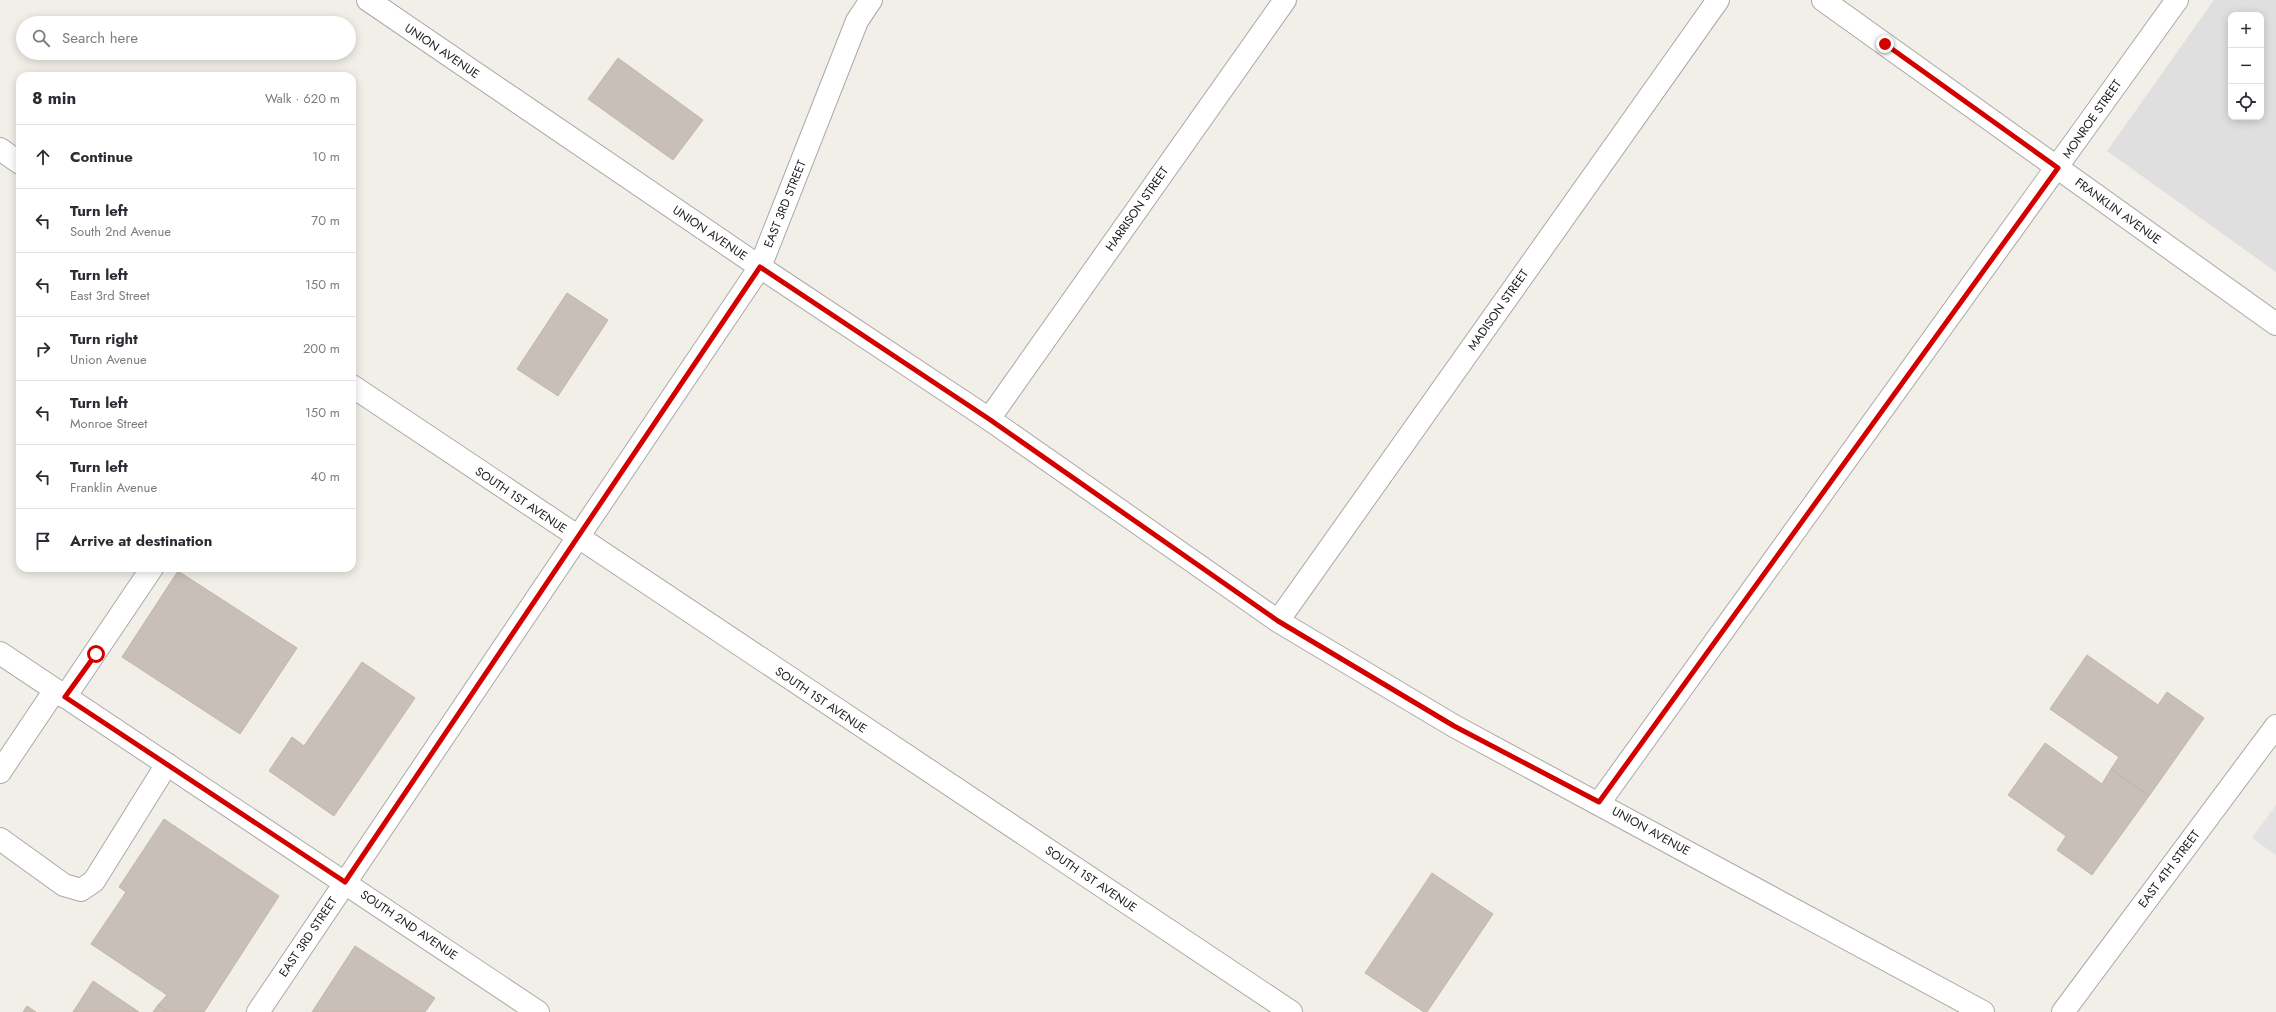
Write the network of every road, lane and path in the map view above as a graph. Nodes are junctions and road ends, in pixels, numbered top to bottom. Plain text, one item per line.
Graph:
1 (368, 0) edge
2 (872, 0) edge
3 (1284, 0) edge
4 (1718, 0) edge
5 (1824, 0) edge
6 (2177, 0) edge
7 (0, 149) edge
8 (16, 160) edge
9 (2058, 168) junction
10 (760, 267) junction
11 (2276, 324) edge
12 (356, 389) edge
13 (989, 419) junction
14 (577, 538) junction
15 (149, 572) edge
16 (1278, 621) junction
17 (0, 653) edge
18 (60, 693) junction
19 (2276, 726) edge
20 (167, 764) junction
21 (0, 772) edge
22 (1599, 802) junction
23 (0, 839) edge
24 (345, 882) junction
25 (258, 1012) edge
26 (538, 1012) edge
27 (1291, 1012) edge
28 (1983, 1012) edge
29 (2063, 1012) edge

1 - 10 street, UNION AVENUE
2 - 10 street, EAST 3RD STREET
3 - 13 street, HARRISON STREET
4 - 16 street, MADISON STREET
5 - 9 street, FRANKLIN AVENUE
6 - 9 street, MONROE STREET
7 - 8 street
9 - 11 street, FRANKLIN AVENUE
9 - 22 street, MONROE STREET
10 - 13 street, UNION AVENUE
10 - 14 street, EAST 3RD STREET
12 - 14 street, SOUTH 1ST AVENUE
13 - 16 street, UNION AVENUE
14 - 24 street, EAST 3RD STREET
14 - 27 street, SOUTH 1ST AVENUE
15 - 18 street
16 - 22 street, UNION AVENUE
17 - 18 street, SOUTH 2ND AVENUE
18 - 20 street, SOUTH 2ND AVENUE
18 - 21 street
19 - 29 street, EAST 4TH STREET
20 - 23 street
20 - 24 street, SOUTH 2ND AVENUE
22 - 28 street, UNION AVENUE
24 - 25 street, EAST 3RD STREET
24 - 26 street, SOUTH 2ND AVENUE

